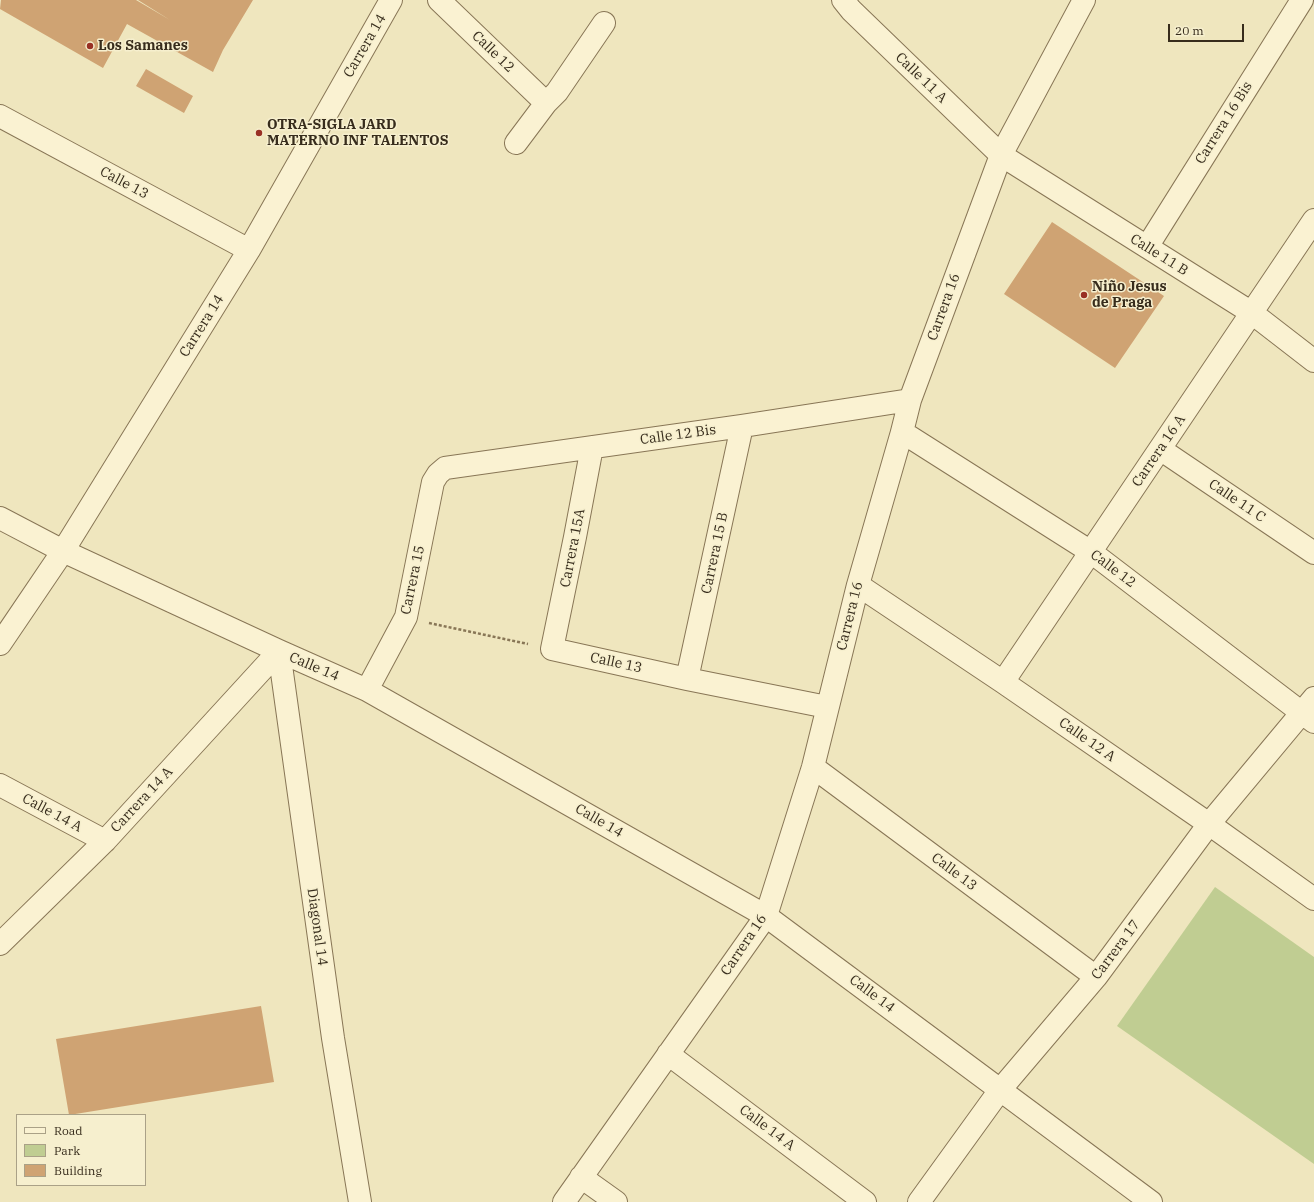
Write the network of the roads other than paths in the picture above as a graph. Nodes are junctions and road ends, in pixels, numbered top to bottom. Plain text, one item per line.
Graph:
1 (391, 0) edge
2 (439, 0) edge
3 (843, 0) edge
4 (1084, 0) edge
5 (1302, 0) edge
6 (604, 23) dead end
7 (546, 103) junction
8 (0, 116) edge
9 (516, 144) dead end
10 (1001, 155) junction
11 (1314, 220) edge
12 (1147, 247) junction
13 (249, 250) junction
14 (1252, 313) junction
15 (1314, 361) edge
16 (910, 400) junction
17 (742, 426) junction
18 (902, 432) junction
19 (592, 447) junction
20 (1160, 449) junction
21 (445, 468) joint
22 (0, 518) edge
23 (63, 551) junction
24 (1090, 552) junction
25 (1314, 553) edge
26 (858, 585) junction
27 (0, 644) edge
28 (552, 649) joint
29 (279, 651) junction
30 (687, 679) junction
31 (1003, 682) junction
32 (367, 690) junction
33 (828, 707) junction
34 (1310, 711) edge
35 (812, 767) junction
36 (0, 785) edge
37 (1209, 824) junction
38 (105, 841) junction
39 (1314, 899) edge
40 (766, 916) junction
41 (0, 944) edge
42 (1096, 977) junction
43 (668, 1054) junction
44 (1000, 1090) junction
45 (581, 1177) junction
46 (360, 1202) edge
47 (564, 1202) edge
48 (616, 1202) edge
49 (866, 1202) edge
50 (919, 1202) edge
51 (1151, 1202) edge

1 - 13 street, Carrera 14
2 - 7 street, Calle 12
3 - 10 street, Calle 11 A
4 - 10 street, Carrera 16
5 - 12 street, Carrera 16 Bis
6 - 7 street
7 - 9 street
8 - 13 street, Calle 13
10 - 12 street, Calle 11 B
10 - 16 street, Carrera 16
11 - 14 street, Carrera 16 A
12 - 14 street, Calle 11 B
13 - 23 street, Carrera 14
14 - 15 street, Calle 11 B
14 - 20 street, Carrera 16 A
16 - 17 street, Calle 12 Bis
16 - 18 street, Carrera 16
17 - 19 street, Calle 12 Bis
17 - 30 street, Carrera 15 B
18 - 24 street, Calle 12
18 - 26 street, Carrera 16
19 - 21 street, Calle 12 Bis
19 - 28 street, Carrera 15A
20 - 24 street, Carrera 16 A
20 - 25 street, Calle 11 C
21 - 32 street, Carrera 15
22 - 23 street, Calle 14
23 - 27 street, Carrera 14
23 - 29 street, Calle 14
24 - 31 street, Carrera 16 A
24 - 34 street, Calle 12
26 - 31 street, Calle 12 A
26 - 33 street, Carrera 16
28 - 30 street, Calle 13
29 - 32 street, Calle 14
29 - 38 street, Carrera 14 A
29 - 46 street, Diagonal 14
30 - 33 street, Calle 13
31 - 37 street, Calle 12 A
32 - 40 street, Calle 14
33 - 35 street, Carrera 16
34 - 37 street, Carrera 17
35 - 40 street, Carrera 16
35 - 42 street, Calle 13
36 - 38 street, Calle 14 A
37 - 39 street, Calle 12 A
37 - 42 street, Carrera 17
38 - 41 street, Carrera 14 A
40 - 43 street, Carrera 16
40 - 44 street, Calle 14
42 - 44 street, Carrera 17
43 - 45 street, Carrera 16
43 - 49 street, Calle 14 A
44 - 50 street, Carrera 17
44 - 51 street, Calle 14
45 - 47 street, Carrera 16
45 - 48 street

